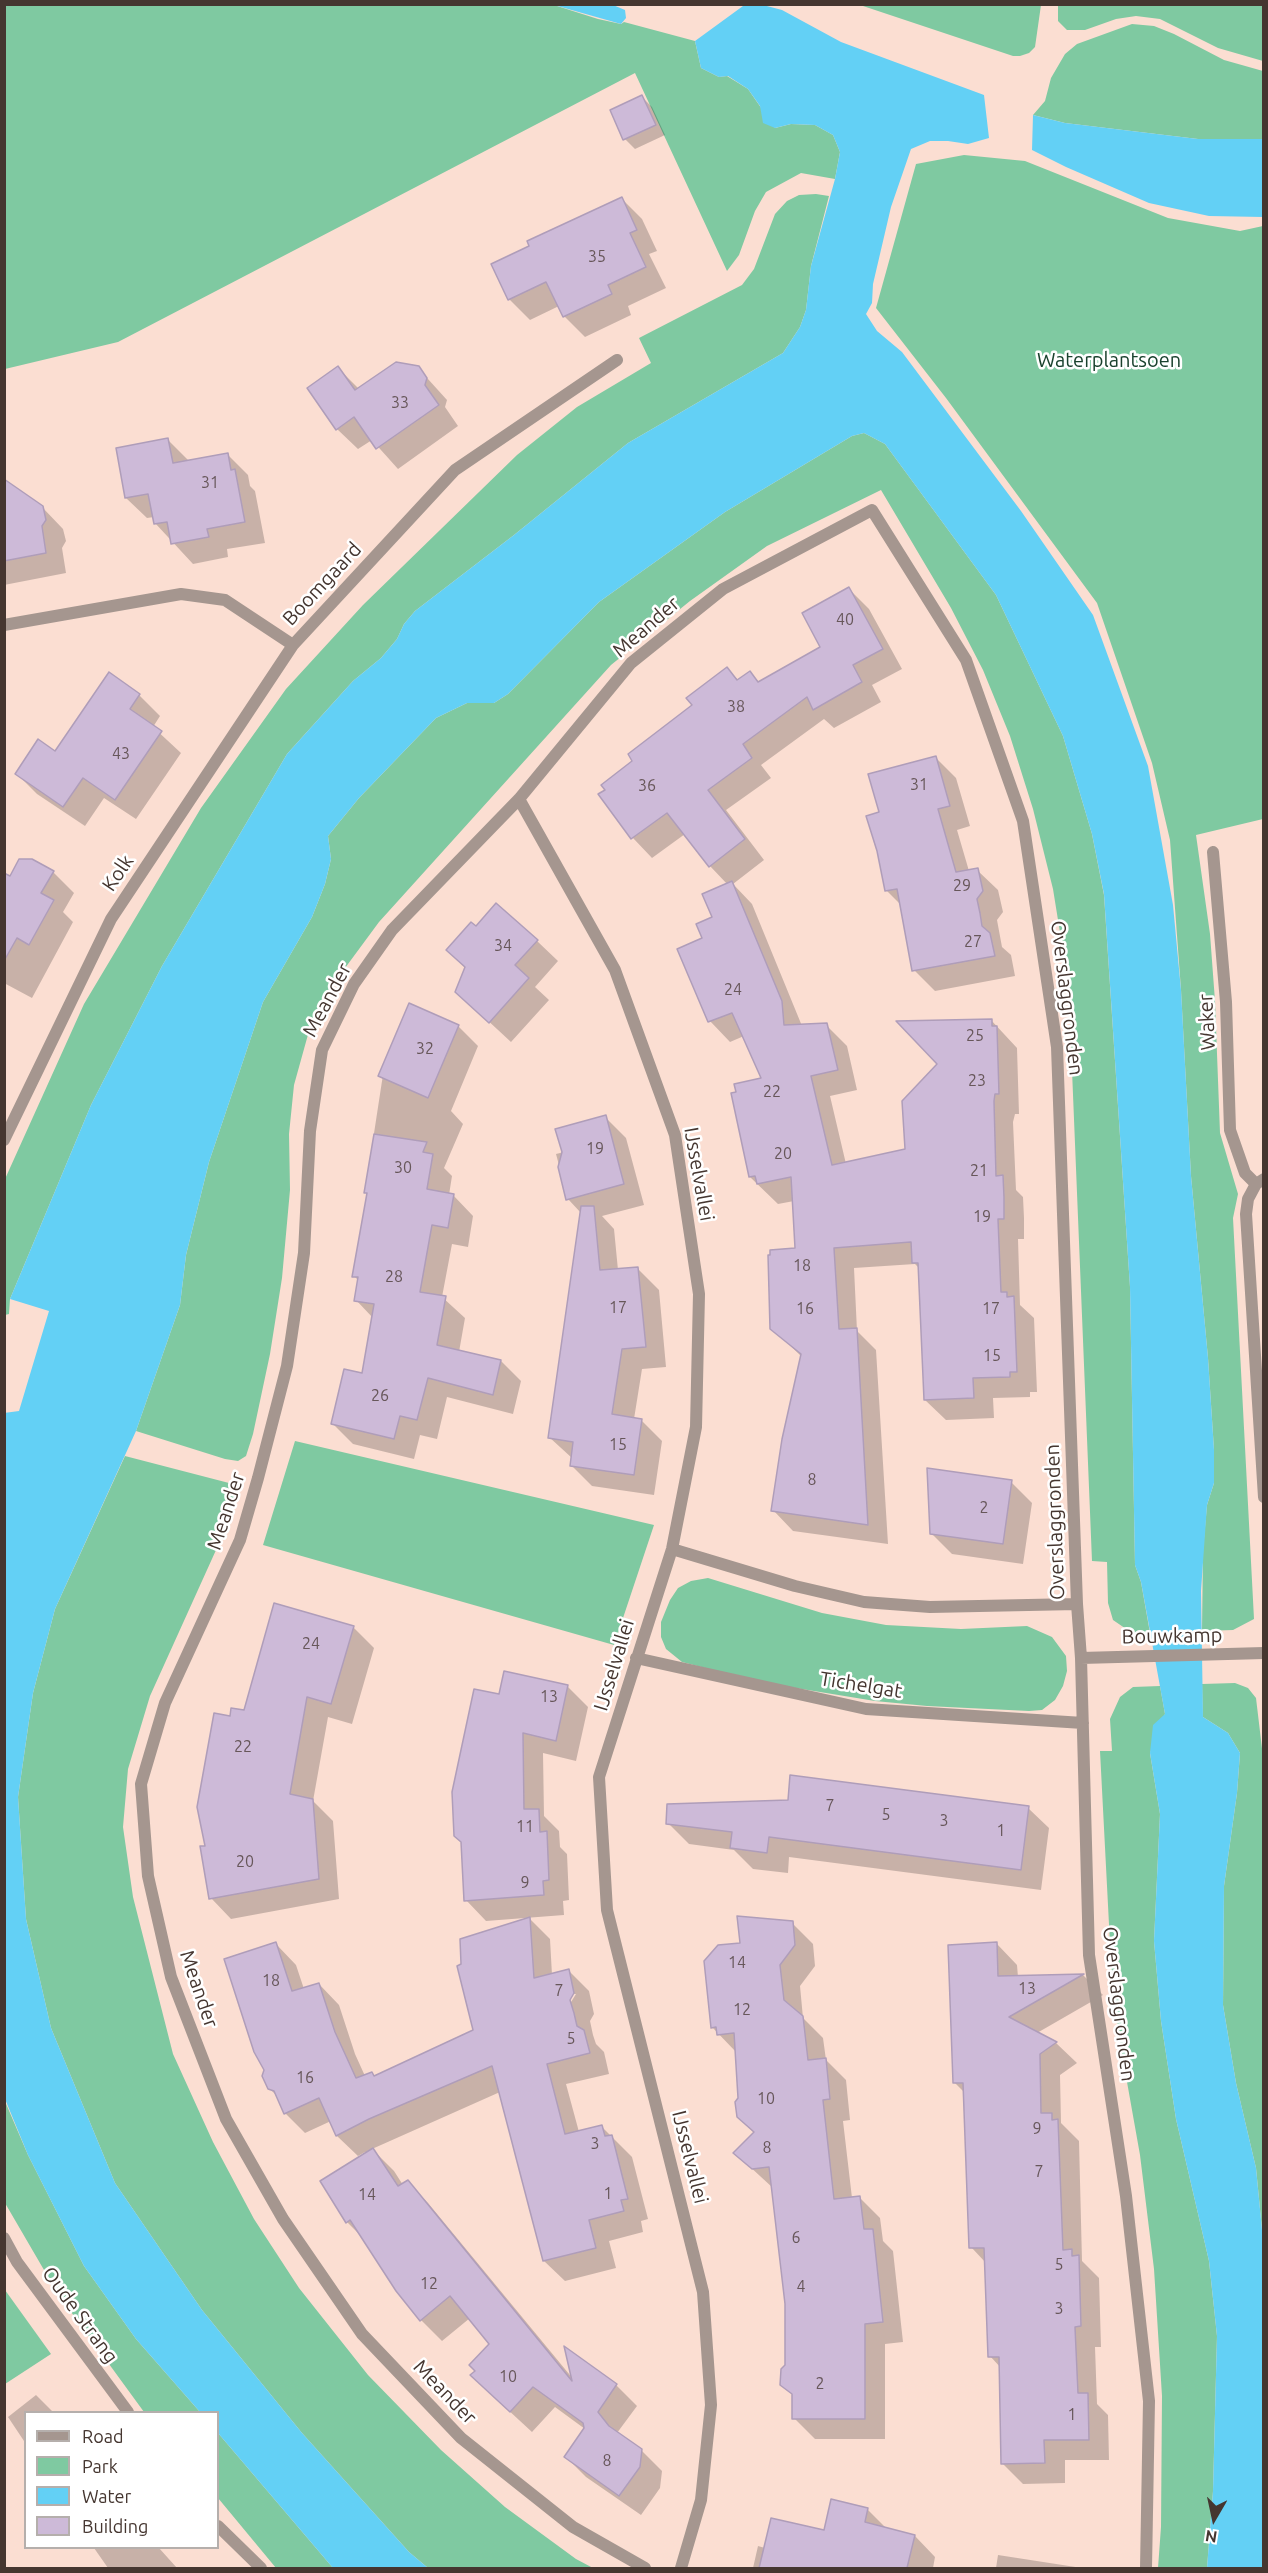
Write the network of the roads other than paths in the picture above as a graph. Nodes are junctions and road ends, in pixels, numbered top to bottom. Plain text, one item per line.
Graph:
1 (617, 360) dead end
2 (872, 510) joint
3 (4, 625) edge
4 (293, 645) junction
5 (519, 799) junction
6 (1213, 852) dead end
7 (4, 1140) edge
8 (1260, 1182) edge
9 (1263, 1497) edge
10 (672, 1549) junction
11 (1077, 1604) junction
12 (1263, 1653) edge
13 (636, 1658) junction
14 (1082, 1658) junction
15 (1083, 1723) junction
16 (4, 2238) edge
17 (127, 2411) edge
18 (219, 2527) edge
19 (261, 2568) edge
20 (645, 2568) edge
21 (681, 2568) edge
22 (1146, 2568) edge

1 - 4 street, Boomgaard
2 - 5 street, Meander
2 - 11 street, Overslaggronden
3 - 4 street, Boomgaard
4 - 7 street, Kolk
5 - 10 street, IJsselvallei
5 - 20 street, Meander
6 - 8 street, Waker
8 - 9 street, Waker
10 - 11 street
10 - 13 street, IJsselvallei
11 - 14 street, Overslaggronden
12 - 14 street, Bouwkamp
13 - 15 street, Tichelgat
13 - 21 street, IJsselvallei
14 - 15 street, Overslaggronden
15 - 22 street, Overslaggronden
16 - 17 street, Oude Strang
18 - 19 street

